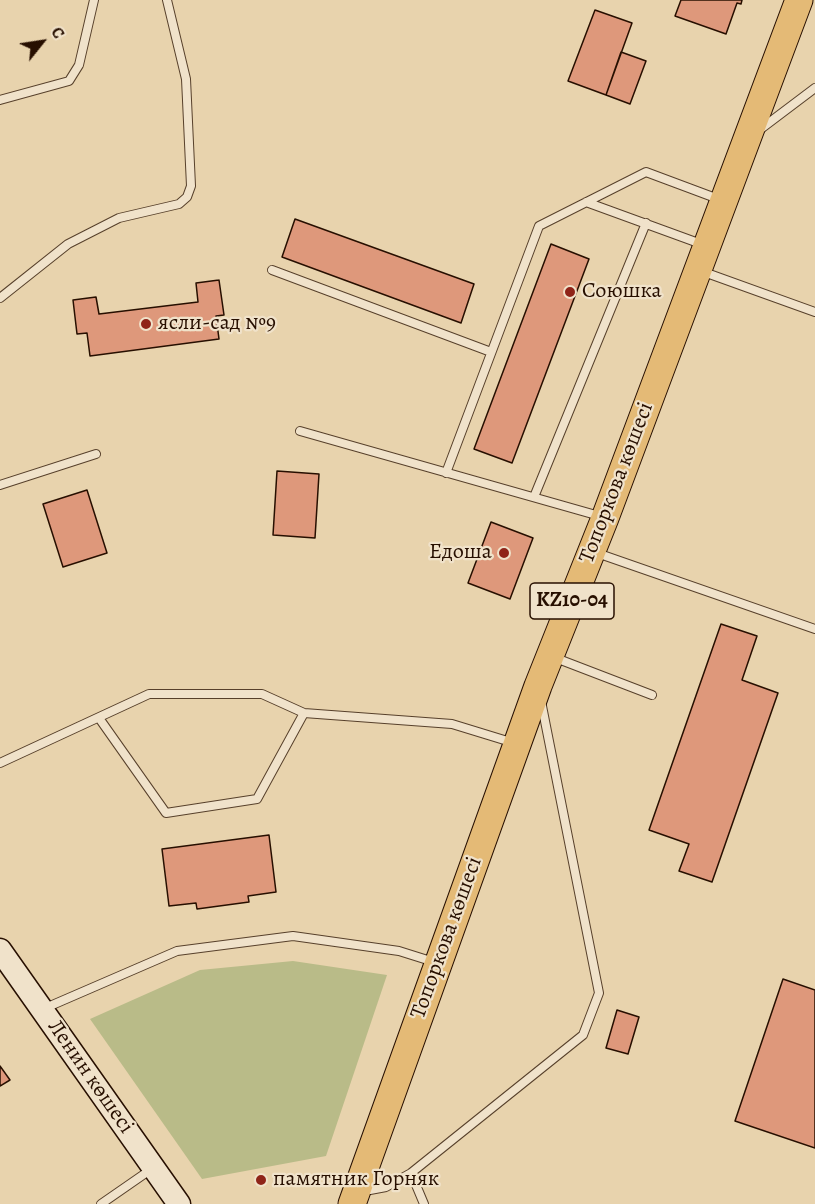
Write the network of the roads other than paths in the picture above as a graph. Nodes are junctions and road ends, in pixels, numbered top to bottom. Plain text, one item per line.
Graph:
1 (93, 0) edge
2 (167, 0) edge
3 (800, 0) edge
4 (815, 88) edge
5 (0, 100) edge
6 (748, 138) junction
7 (724, 201) junction
8 (586, 202) junction
9 (646, 223) junction
10 (703, 258) junction
11 (273, 270) dead end
12 (0, 298) edge
13 (815, 312) edge
14 (491, 352) junction
15 (300, 431) dead end
16 (96, 454) dead end
17 (446, 473) junction
18 (0, 485) edge
19 (534, 497) junction
20 (605, 518) junction
21 (592, 552) junction
22 (815, 629) edge
23 (550, 656) junction
24 (538, 686) junction
25 (652, 694) dead end
26 (304, 713) junction
27 (99, 718) junction
28 (518, 744) junction
29 (0, 763) edge
30 (1, 954) edge
31 (438, 963) junction
32 (42, 1009) junction
33 (153, 1167) junction
34 (411, 1173) junction
35 (355, 1196) edge
36 (101, 1204) edge
37 (179, 1204) edge
38 (424, 1204) edge

1 - 5 lane
2 - 12 lane
3 - 6 highway, Топоркова көшесі / KZ10-04
4 - 6 lane
6 - 7 highway, Топоркова көшесі / KZ10-04
7 - 8 lane
7 - 10 highway, Топоркова көшесі / KZ10-04
8 - 9 lane
8 - 14 lane
9 - 10 lane
9 - 19 lane
10 - 13 lane
10 - 20 highway, Топоркова көшесі / KZ10-04
11 - 14 lane
14 - 17 lane
15 - 17 lane
16 - 18 lane
17 - 19 lane
19 - 20 lane
20 - 21 highway, Топоркова көшесі / KZ10-04
21 - 22 lane
21 - 23 highway, Топоркова көшесі / KZ10-04
23 - 24 highway, Топоркова көшесі / KZ10-04
23 - 25 lane
24 - 28 highway, Топоркова көшесі / KZ10-04
24 - 34 lane
26 - 27 lane
26 - 27 lane
26 - 28 lane
27 - 29 lane
28 - 31 highway, Топоркова көшесі / KZ10-04
30 - 32 main road, Ленин көшесі
31 - 32 lane
31 - 35 highway, Топоркова көшесі / KZ10-04
32 - 33 main road, Ленин көшесі
33 - 36 lane
33 - 37 main road, Ленин көшесі
34 - 35 lane
34 - 38 lane

